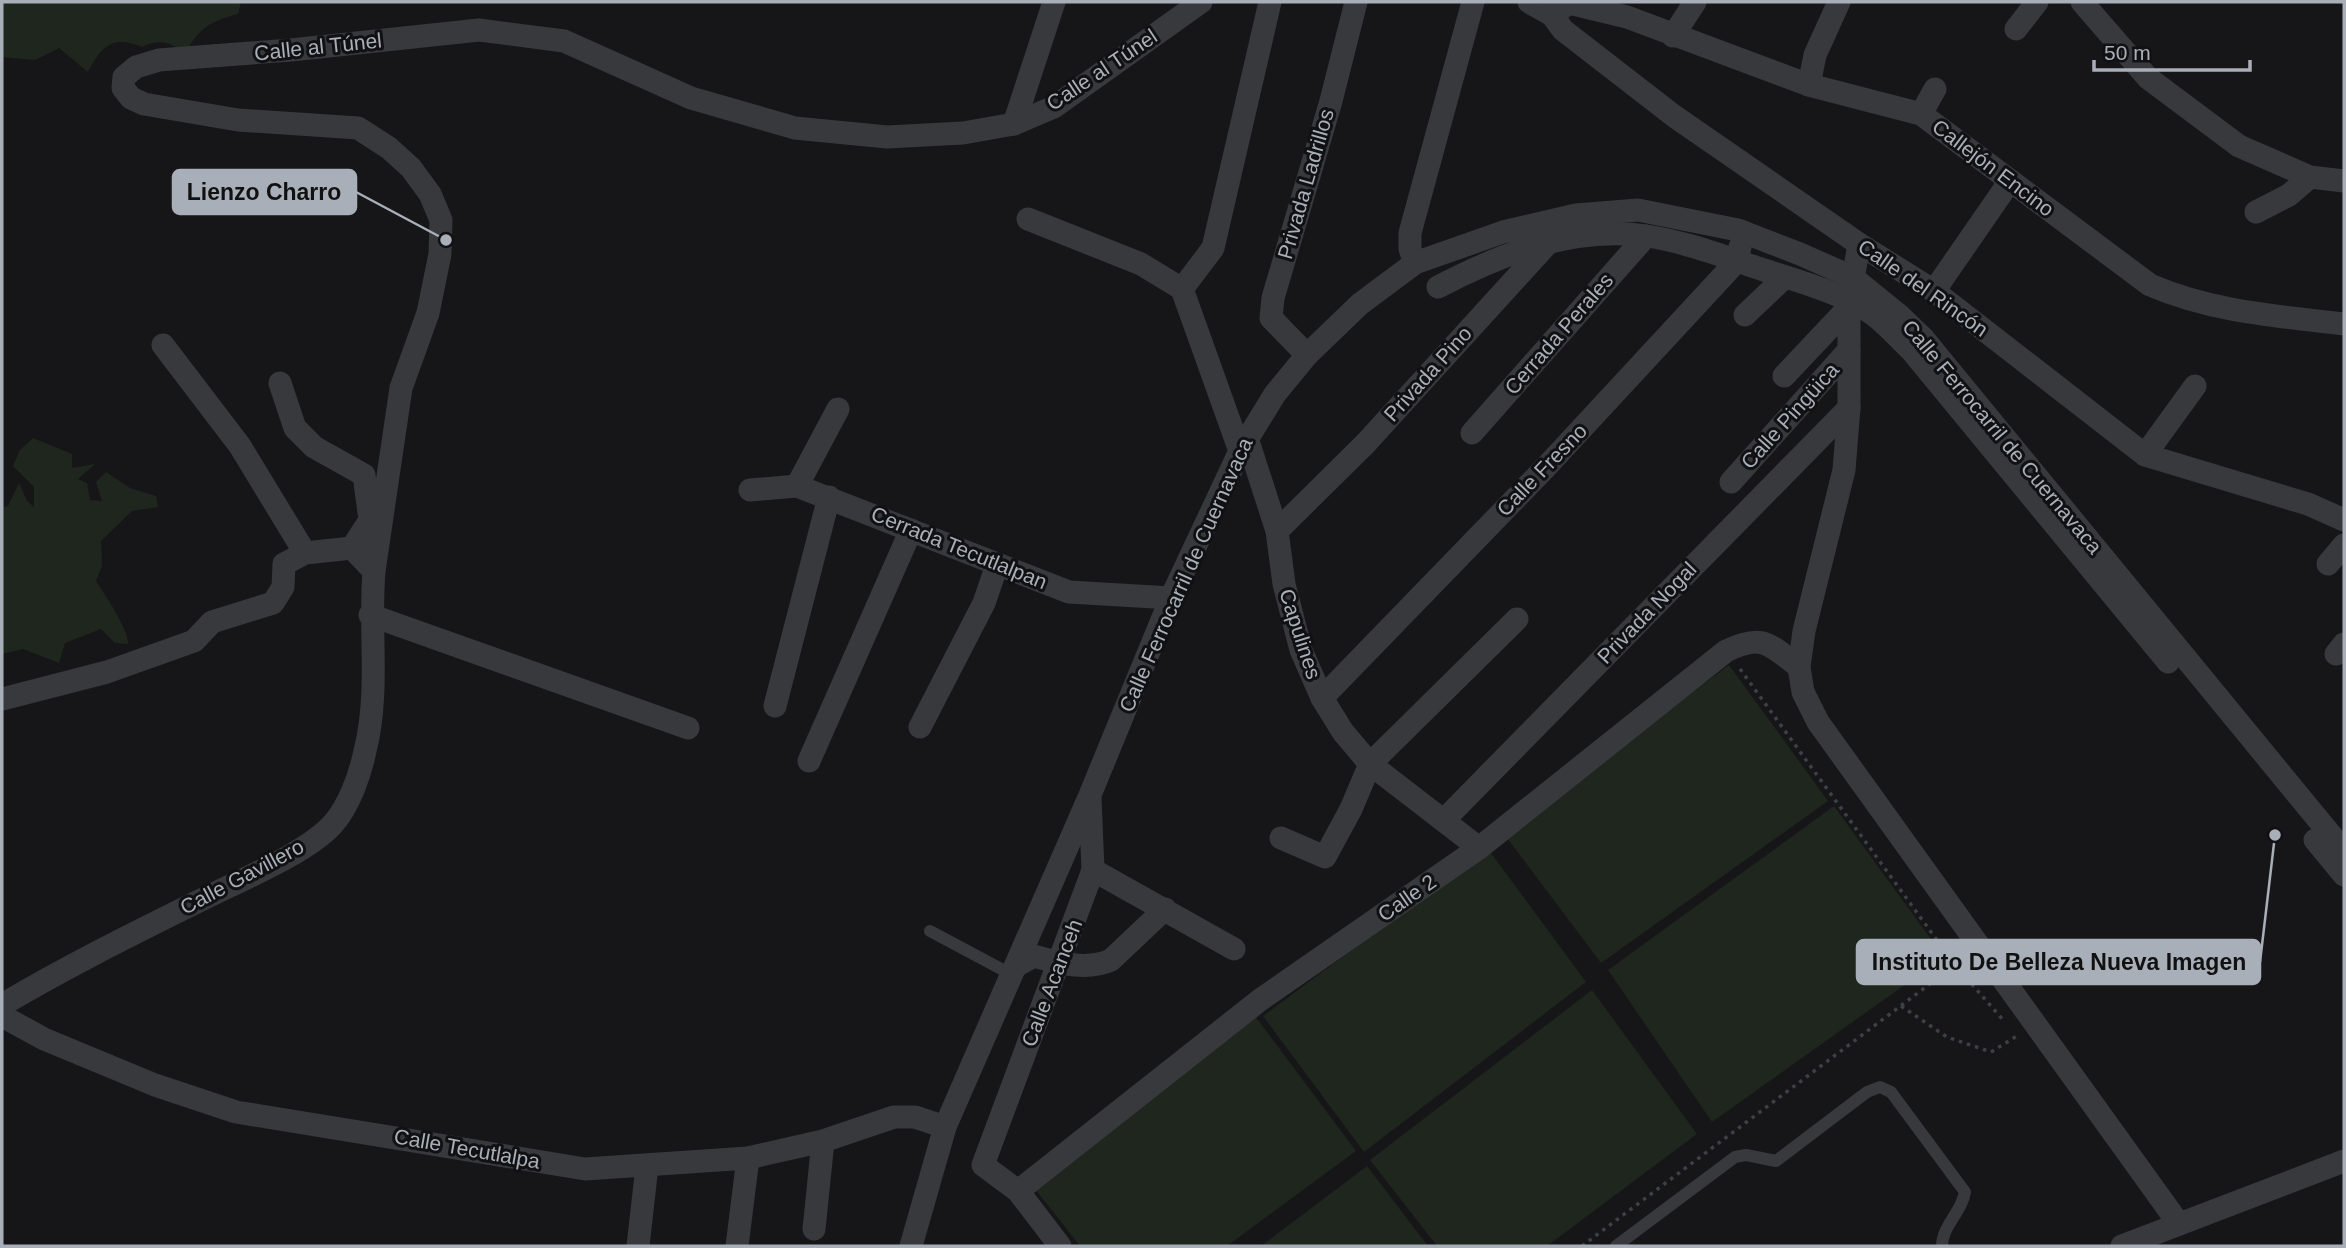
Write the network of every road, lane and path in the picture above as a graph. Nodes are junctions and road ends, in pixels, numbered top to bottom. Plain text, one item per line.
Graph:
1 (1054, 2) edge
2 (1201, 2) edge
3 (1270, 2) edge
4 (1356, 2) edge
5 (1473, 2) edge
6 (1530, 2) edge
7 (1695, 2) edge
8 (1839, 2) edge
9 (2037, 2) edge
10 (2082, 2) edge
11 (1552, 15) junction
12 (2016, 29) dead end
13 (1673, 36) junction
14 (1809, 85) junction
15 (1935, 89) dead end
16 (1921, 114) junction
17 (1014, 124) junction
18 (2310, 177) junction
19 (2010, 181) junction
20 (2344, 181) edge
21 (2256, 212) dead end
22 (1576, 215) junction
23 (1028, 219) dead end
24 (1738, 230) junction
25 (1646, 236) junction
26 (1548, 243) junction
27 (1859, 244) junction
28 (1737, 261) junction
29 (1415, 262) junction
30 (1785, 277) junction
31 (1852, 277) junction
32 (1438, 287) dead end
33 (1182, 289) junction
34 (1934, 291) junction
35 (1850, 304) junction
36 (1745, 315) dead end
37 (2344, 324) edge
38 (163, 345) dead end
39 (1849, 350) junction
40 (1307, 355) junction
41 (1784, 376) dead end
42 (280, 383) dead end
43 (2195, 386) dead end
44 (1849, 408) junction
45 (838, 409) dead end
46 (1472, 433) dead end
47 (1243, 444) junction
48 (2145, 455) junction
49 (1731, 482) dead end
50 (797, 486) junction
51 (750, 490) dead end
52 (828, 497) junction
53 (2344, 520) edge
54 (911, 530) junction
55 (1277, 531) junction
56 (2344, 545) edge
57 (352, 548) junction
58 (305, 553) junction
59 (2328, 564) dead end
60 (997, 565) junction
61 (374, 571) junction
62 (1171, 598) junction
63 (370, 615) junction
64 (1517, 619) dead end
65 (1726, 651) junction
66 (1799, 667) junction
67 (1322, 698) junction
68 (2, 699) edge
69 (775, 706) dead end
70 (920, 727) dead end
71 (688, 728) dead end
72 (809, 761) dead end
73 (1370, 764) junction
74 (1090, 795) junction
75 (1445, 819) junction
76 (1281, 838) dead end
77 (1479, 848) junction
78 (2344, 851) edge
79 (1093, 870) junction
80 (2344, 876) edge
81 (1164, 909) junction
82 (930, 931) dead end
83 (1234, 949) dead end
84 (1059, 964) junction
85 (1955, 965) junction
86 (1016, 966) junction
87 (2, 1005) edge
88 (1900, 1006) junction
89 (2, 1016) edge
90 (2026, 1030) junction
91 (945, 1127) junction
92 (823, 1141) junction
93 (748, 1158) junction
94 (2344, 1161) edge
95 (647, 1166) junction
96 (1018, 1191) junction
97 (2179, 1224) junction
98 (814, 1229) dead end
99 (638, 1246) edge
100 (737, 1246) edge
101 (911, 1246) edge
102 (1060, 1246) edge
103 (1582, 1246) edge
104 (1616, 1246) edge
105 (1942, 1246) edge
106 (2122, 1246) edge

1 - 17 street
2 - 17 street, Calle al Túnel
3 - 33 street
4 - 40 street, Privada Ladrillos
5 - 29 street
6 - 11 street, Calle del Rincón
7 - 13 street
8 - 14 street
9 - 12 street
10 - 18 street
11 - 13 street, Callejón Encino
11 - 27 street, Calle del Rincón
13 - 14 street, Callejón Encino
14 - 16 street, Callejón Encino
15 - 16 street
16 - 19 street, Callejón Encino
17 - 61 street, Calle al Túnel
18 - 20 street
18 - 21 street
19 - 34 street
19 - 37 street, Callejón Encino
22 - 24 street, Calle Ferrocarril de Cuernavaca
22 - 26 street, Privada Pino
22 - 29 street, Calle Ferrocarril de Cuernavaca
23 - 33 street
24 - 28 street
24 - 31 street, Calle Ferrocarril de Cuernavaca
25 - 26 street, Calle Ferrocarril de Cuernavaca
25 - 28 street, Calle Ferrocarril de Cuernavaca
25 - 46 street, Cerrada Perales
26 - 32 street, Calle Ferrocarril de Cuernavaca
26 - 55 street, Privada Pino
27 - 31 street
27 - 34 street, Calle del Rincón
28 - 30 street, Calle Ferrocarril de Cuernavaca
28 - 67 street, Calle Fresno
29 - 40 street, Calle Ferrocarril de Cuernavaca
30 - 35 street, Calle Ferrocarril de Cuernavaca
30 - 36 street
31 - 35 street
31 - 78 street, Calle Ferrocarril de Cuernavaca
33 - 47 street
34 - 48 street, Calle del Rincón
35 - 39 street
35 - 41 street
35 - 80 street, Calle Ferrocarril de Cuernavaca
38 - 58 street
39 - 44 street
39 - 49 street, Calle Pingüica
40 - 47 street, Calle Ferrocarril de Cuernavaca
42 - 57 street
43 - 48 street
44 - 66 street
44 - 75 street, Privada Nogal
45 - 50 street
47 - 55 street, Capulines
47 - 62 street, Calle Ferrocarril de Cuernavaca
48 - 53 street, Calle del Rincón
50 - 51 street, Cerrada Tecutlalpan
50 - 52 street, Cerrada Tecutlalpan
52 - 54 street, Cerrada Tecutlalpan
52 - 69 street
54 - 60 street, Cerrada Tecutlalpan
54 - 72 street
55 - 67 street, Capulines
56 - 59 street
57 - 58 street
57 - 61 street
58 - 68 street
60 - 62 street, Cerrada Tecutlalpan
60 - 70 street
61 - 63 street, Calle Gavillero
62 - 74 street, Calle Ferrocarril de Cuernavaca
63 - 71 street
63 - 87 street, Calle Gavillero
64 - 73 street
65 - 66 street, Calle 2
65 - 77 street, Calle 2
65 - 85 path
66 - 90 street
67 - 73 street, Capulines
73 - 75 street, Capulines
73 - 76 street
74 - 79 street, Calle Acanceh
74 - 86 street, Calle Ferrocarril de Cuernavaca
75 - 77 street, Capulines
77 - 96 street, Calle 2
79 - 81 street
79 - 84 street, Calle Acanceh
81 - 83 street
81 - 84 street
82 - 86 lane
84 - 86 street
84 - 96 street, Calle Acanceh
85 - 88 path
85 - 90 path
86 - 91 street, Calle Ferrocarril de Cuernavaca
88 - 90 path
88 - 103 path
89 - 95 street, Calle Tecutlalpa
90 - 97 street
91 - 92 street, Calle Tecutlalpa
91 - 101 street, Calle Ferrocarril de Cuernavaca
92 - 93 street, Calle Tecutlalpa
92 - 98 street
93 - 95 street, Calle Tecutlalpa
93 - 100 street
94 - 97 street
95 - 99 street
96 - 102 street
97 - 106 street
104 - 105 lane

